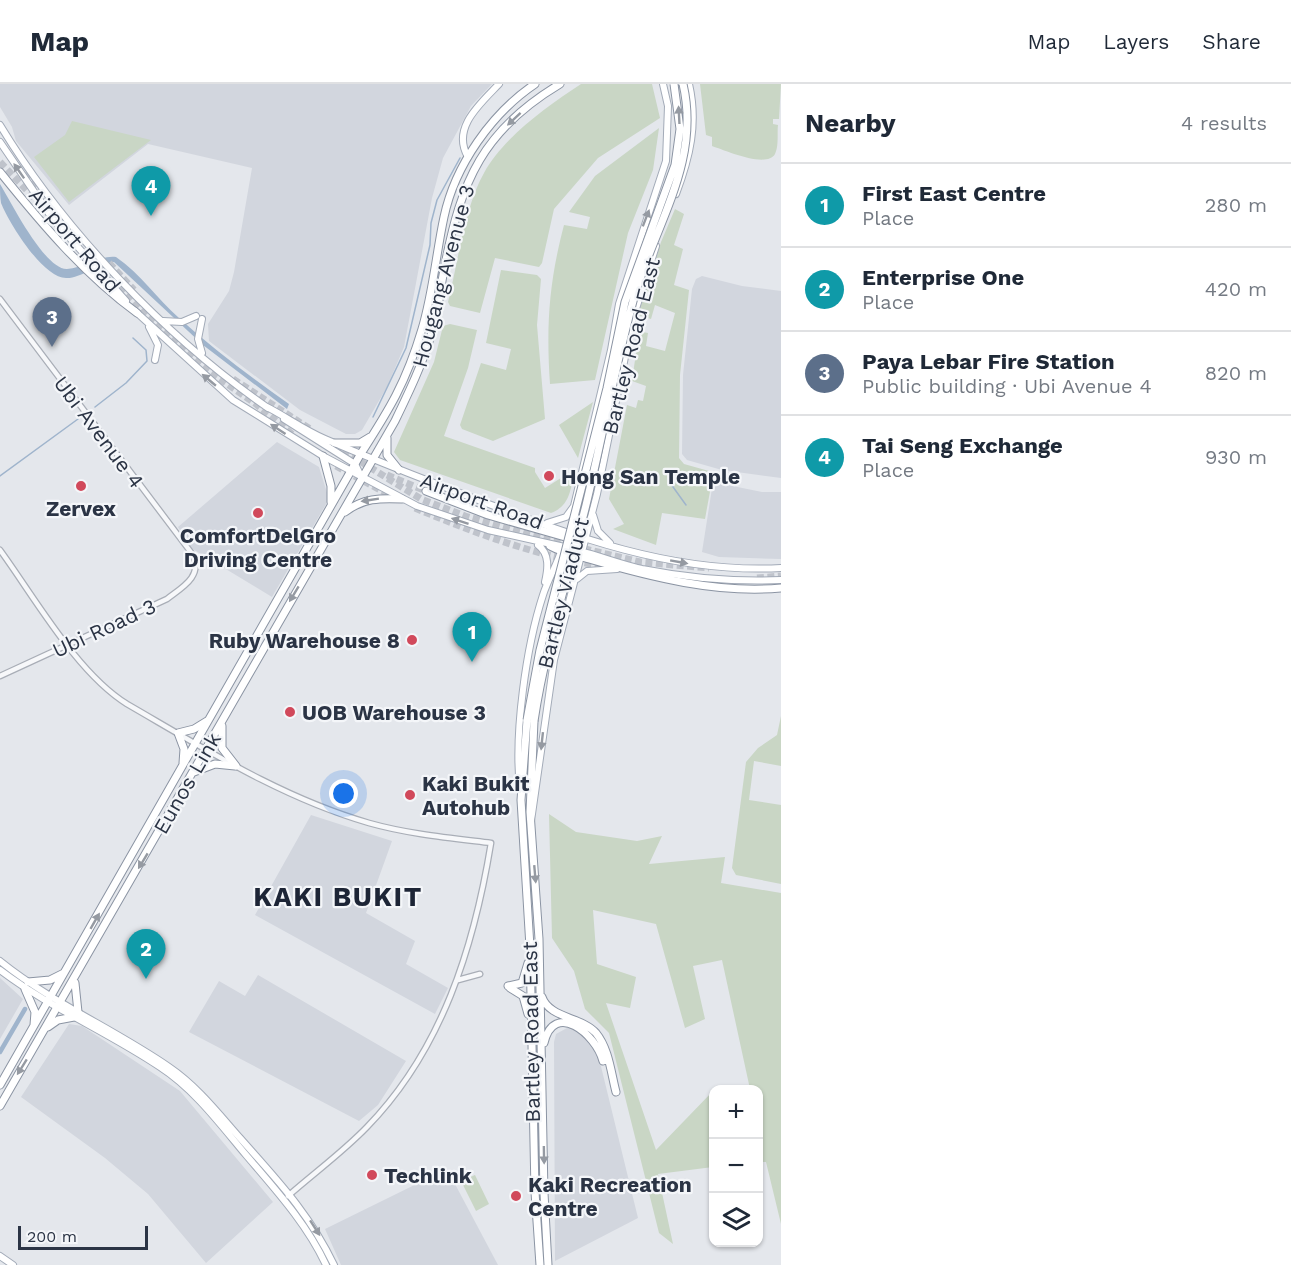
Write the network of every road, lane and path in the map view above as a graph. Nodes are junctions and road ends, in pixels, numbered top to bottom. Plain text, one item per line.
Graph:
1 (499, 84) edge
2 (535, 84) edge
3 (560, 84) edge
4 (663, 84) edge
5 (674, 84) edge
6 (683, 84) edge
7 (689, 84) edge
8 (0, 125) edge
9 (0, 142) edge
10 (464, 145) junction
11 (475, 146) junction
12 (468, 157) junction
13 (666, 157) junction
14 (687, 163) junction
15 (0, 172) edge
16 (631, 263) junction
17 (648, 270) junction
18 (0, 299) edge
19 (439, 302) junction
20 (428, 305) junction
21 (137, 313) junction
22 (162, 321) junction
23 (146, 322) junction
24 (204, 357) junction
25 (155, 360) dead end
26 (600, 396) junction
27 (616, 402) junction
28 (265, 406) junction
29 (387, 435) junction
30 (372, 436) junction
31 (335, 443) junction
32 (360, 455) junction
33 (323, 456) junction
34 (372, 460) junction
35 (353, 468) junction
36 (399, 470) junction
37 (362, 477) junction
38 (426, 491) tunnel mouth
39 (402, 499) junction
40 (592, 511) junction
41 (328, 514) junction
42 (342, 514) junction
43 (542, 524) junction
44 (566, 535) junction
45 (586, 539) junction
46 (535, 542) junction
47 (550, 546) joint
48 (0, 550) edge
49 (562, 550) junction
50 (622, 550) junction
51 (581, 554) junction
52 (196, 566) joint
53 (781, 568) edge
54 (618, 569) junction
55 (758, 569) junction
56 (781, 580) edge
57 (765, 581) junction
58 (574, 585) junction
59 (781, 588) edge
60 (543, 595) junction
61 (68, 644) junction
62 (0, 676) edge
63 (213, 716) junction
64 (223, 720) junction
65 (531, 720) junction
66 (178, 733) junction
67 (197, 744) junction
68 (206, 749) junction
69 (236, 766) junction
70 (181, 770) junction
71 (192, 773) junction
72 (521, 800) junction
73 (531, 822) junction
74 (530, 947) junction
75 (0, 961) edge
76 (0, 970) edge
77 (66, 972) junction
78 (480, 974) dead end
79 (75, 978) junction
80 (458, 980) junction
81 (26, 986) junction
82 (541, 991) junction
83 (50, 1000) junction
84 (60, 1005) junction
85 (76, 1014) junction
86 (33, 1027) junction
87 (531, 1027) junction
88 (46, 1028) junction
89 (542, 1055) junction
90 (0, 1085) edge
91 (0, 1106) edge
92 (290, 1194) junction
93 (283, 1199) junction
94 (0, 1256) edge
95 (13, 1265) edge
96 (326, 1265) edge
97 (334, 1265) edge
98 (540, 1265) edge
99 (548, 1265) edge

1 - 10 main road
2 - 11 highway, Hougang Avenue 3
3 -> 19 highway, Hougang Avenue 3
4 - 13 main road, Bartley Road East
65 -> 5 highway, Bartley Viaduct, bridge
6 - 65 highway, Bartley Viaduct, bridge
7 - 14 main road, Bartley Road East
8 - 22 main road, Airport Road
21 -> 9 main road, Airport Road
10 - 11 main road
10 - 12 main road
11 - 12 highway, Hougang Avenue 3
12 - 20 highway, Hougang Avenue 3
13 - 14 main road
16 -> 13 main road, Bartley Road East
14 - 17 main road, Bartley Road East
15 - 21 highway
16 - 17 main road
16 - 26 main road, Bartley Road East
17 - 27 main road, Bartley Road East
18 - 52 street, Ubi Avenue 4
19 - 20 highway
19 - 29 highway, Hougang Avenue 3
20 - 30 highway, Hougang Avenue 3
21 - 23 main road, Airport Road
22 - 24 main road, Airport Road
22 - 24 main road
23 - 25 main road
33 -> 23 main road, Airport Road
24 - 28 main road, Airport Road
26 - 27 main road
26 - 43 main road, Bartley Road East
27 - 40 main road, Bartley Road East
28 - 31 main road, Airport Road
28 - 35 main road, Airport Road
29 - 34 highway, Hougang Avenue 3
29 - 36 highway
30 - 31 highway
30 - 32 highway, Hougang Avenue 3
31 - 32 main road, Airport Road
32 - 34 main road, Airport Road
32 - 35 highway, Hougang Avenue 3
33 - 35 main road, Airport Road
33 - 41 highway
34 - 36 main road, Airport Road
34 - 37 highway, Eunos Link
35 - 37 main road, Airport Road
35 - 41 highway, Eunos Link
36 - 43 main road, Airport Road
37 - 39 main road, Airport Road
37 - 42 highway, Eunos Link
38 - 44 highway
39 -> 42 highway
46 -> 39 main road, Airport Road
40 - 45 main road, Bartley Road East
40 - 50 main road
41 - 63 highway, Eunos Link
42 -> 64 highway, Eunos Link
43 - 44 main road, Airport Road
44 - 45 main road, Airport Road
44 - 49 main road, Bartley Road East
44 - 51 highway
45 - 50 main road, Airport Road
45 - 51 main road, Bartley Road East
46 - 47 main road, Airport Road
46 - 60 main road
47 - 49 highway
48 - 61 street
49 - 51 highway
49 - 60 main road, Bartley Road East
50 -> 55 main road, Airport Road
51 - 54 highway
51 - 57 main road
51 - 58 main road, Bartley Road East
52 - 61 street, Ubi Road 3
53 - 55 main road, Airport Road
54 - 58 main road
54 - 59 highway
55 - 57 main road
56 - 57 main road
58 -> 73 main road, Bartley Road East
60 - 72 main road, Bartley Road East
61 - 62 street, Ubi Road 3
61 - 66 street
63 - 66 highway
63 - 67 highway, Eunos Link
64 - 68 highway, Eunos Link
64 - 69 highway
65 - 72 highway, Bartley Road East
65 - 73 highway, Bartley Road East
66 - 67 street
66 - 70 highway
67 - 68 street
67 - 70 highway, Eunos Link
68 - 69 street
68 - 71 highway, Eunos Link
69 - 71 highway
69 - 80 street
77 -> 70 highway, Eunos Link
71 -> 79 highway, Eunos Link
72 - 74 highway, Bartley Road East
73 -> 82 highway, Bartley Road East
74 - 87 highway, Bartley Road East
74 - 87 highway
75 - 81 main road
76 - 81 main road
77 - 81 highway
77 - 83 highway, Eunos Link
78 - 80 street
79 - 84 highway, Eunos Link
79 - 85 highway
80 - 92 street
81 - 83 main road
81 - 86 highway
82 - 89 highway, Bartley Road East
82 - 89 highway
83 - 84 main road
83 - 86 highway, Eunos Link
84 - 85 main road
84 - 88 highway, Eunos Link
85 - 88 highway
85 - 92 main road
85 - 93 main road
86 - 90 highway, Eunos Link
87 - 98 highway, Bartley Road East
88 -> 91 highway, Eunos Link
89 -> 99 highway, Bartley Road East
92 - 93 street
92 -> 97 main road
93 - 96 main road
94 - 95 main road

